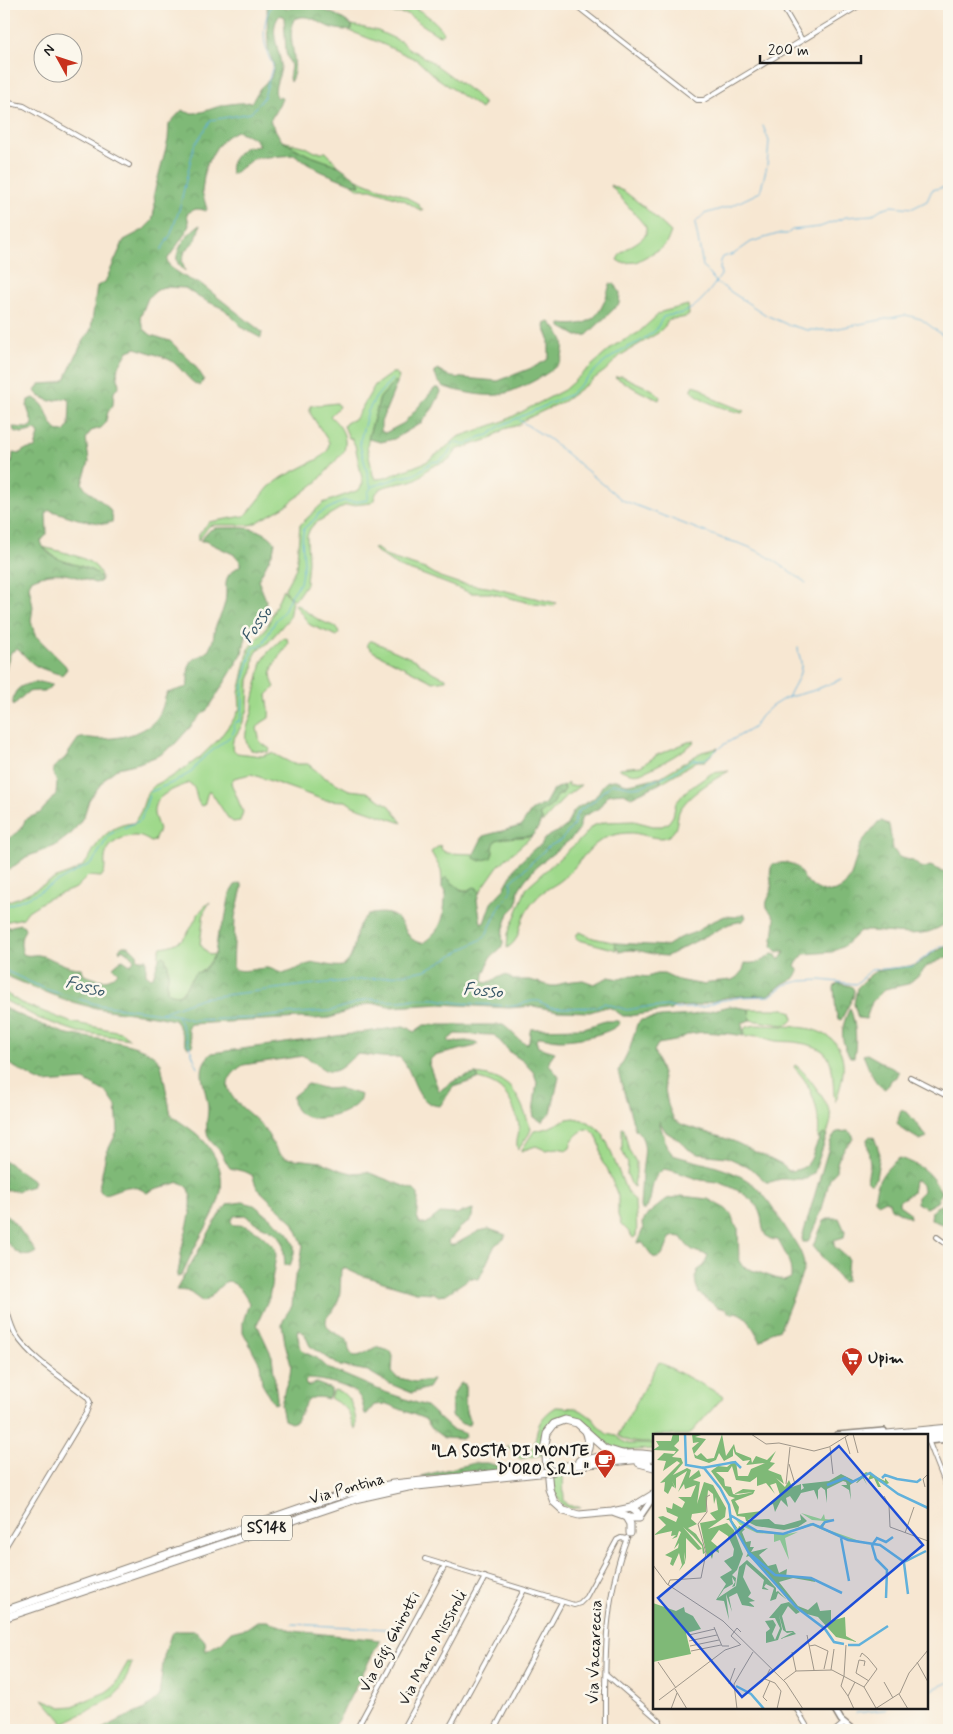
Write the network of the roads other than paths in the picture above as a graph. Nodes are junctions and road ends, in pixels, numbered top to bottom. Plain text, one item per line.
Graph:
1 (574, 4) edge
2 (781, 4) edge
3 (862, 4) edge
4 (802, 40) junction
5 (4, 102) edge
6 (129, 165) dead end
7 (4, 428) edge
8 (4, 433) edge
9 (910, 1077) dead end
10 (949, 1097) edge
11 (937, 1237) dead end
12 (949, 1246) edge
13 (4, 1302) edge
14 (583, 1426) junction
15 (949, 1426) edge
16 (849, 1434) edge
17 (885, 1434) edge
18 (949, 1434) edge
19 (928, 1439) edge
20 (928, 1439) edge
21 (949, 1439) edge
22 (928, 1441) edge
23 (622, 1454) junction
24 (653, 1456) edge
25 (653, 1456) edge
26 (575, 1463) junction
27 (653, 1464) edge
28 (555, 1469) junction
29 (539, 1471) junction
30 (949, 1493) edge
31 (653, 1496) edge
32 (653, 1497) edge
33 (631, 1508) junction
34 (612, 1512) junction
35 (626, 1517) junction
36 (639, 1518) junction
37 (628, 1536) junction
38 (4, 1549) edge
39 (425, 1559) dead end
40 (445, 1565) junction
41 (485, 1577) junction
42 (524, 1590) junction
43 (562, 1602) junction
44 (4, 1611) edge
45 (4, 1618) edge
46 (606, 1674) junction
47 (797, 1709) edge
48 (835, 1709) edge
49 (660, 1721) dead end
50 (844, 1723) junction
51 (356, 1730) edge
52 (403, 1730) edge
53 (448, 1730) edge
54 (494, 1730) edge
55 (606, 1730) edge
56 (809, 1730) edge
57 (836, 1730) edge
58 (853, 1730) edge

1 - 4 street
2 - 4 street
3 - 4 street
5 - 6 street
7 - 8 street
9 - 10 street
11 - 12 street
13 - 38 street
14 - 23 highway
14 - 26 highway
14 - 34 highway
15 - 16 street
15 - 17 highway
18 - 19 highway
20 - 21 street
22 - 30 street
23 - 24 highway
23 - 26 highway
25 - 28 highway, Via Pontina / SS148
26 - 28 highway
27 - 28 highway, Via Pontina / SS148
28 - 29 highway, Via Pontina / SS148
29 - 44 highway, Via Pontina / SS148
29 - 45 highway, Via Pontina / SS148
31 - 33 highway
32 - 36 street, Via Vaccareccia
33 - 34 highway
33 - 36 highway
34 - 35 highway
35 - 36 highway
35 - 37 highway
36 - 37 street, Via Vaccareccia
37 - 43 street
37 - 46 street, Via Vaccareccia
39 - 40 street
40 - 41 street
40 - 51 street, Via Gigi Ghirotti
41 - 42 street
41 - 52 street, Via Mario Missiroli
42 - 43 street
42 - 53 street
43 - 54 street
46 - 49 street
46 - 55 street, Via Vaccareccia
47 - 56 street
48 - 50 street
50 - 57 street
50 - 58 street

